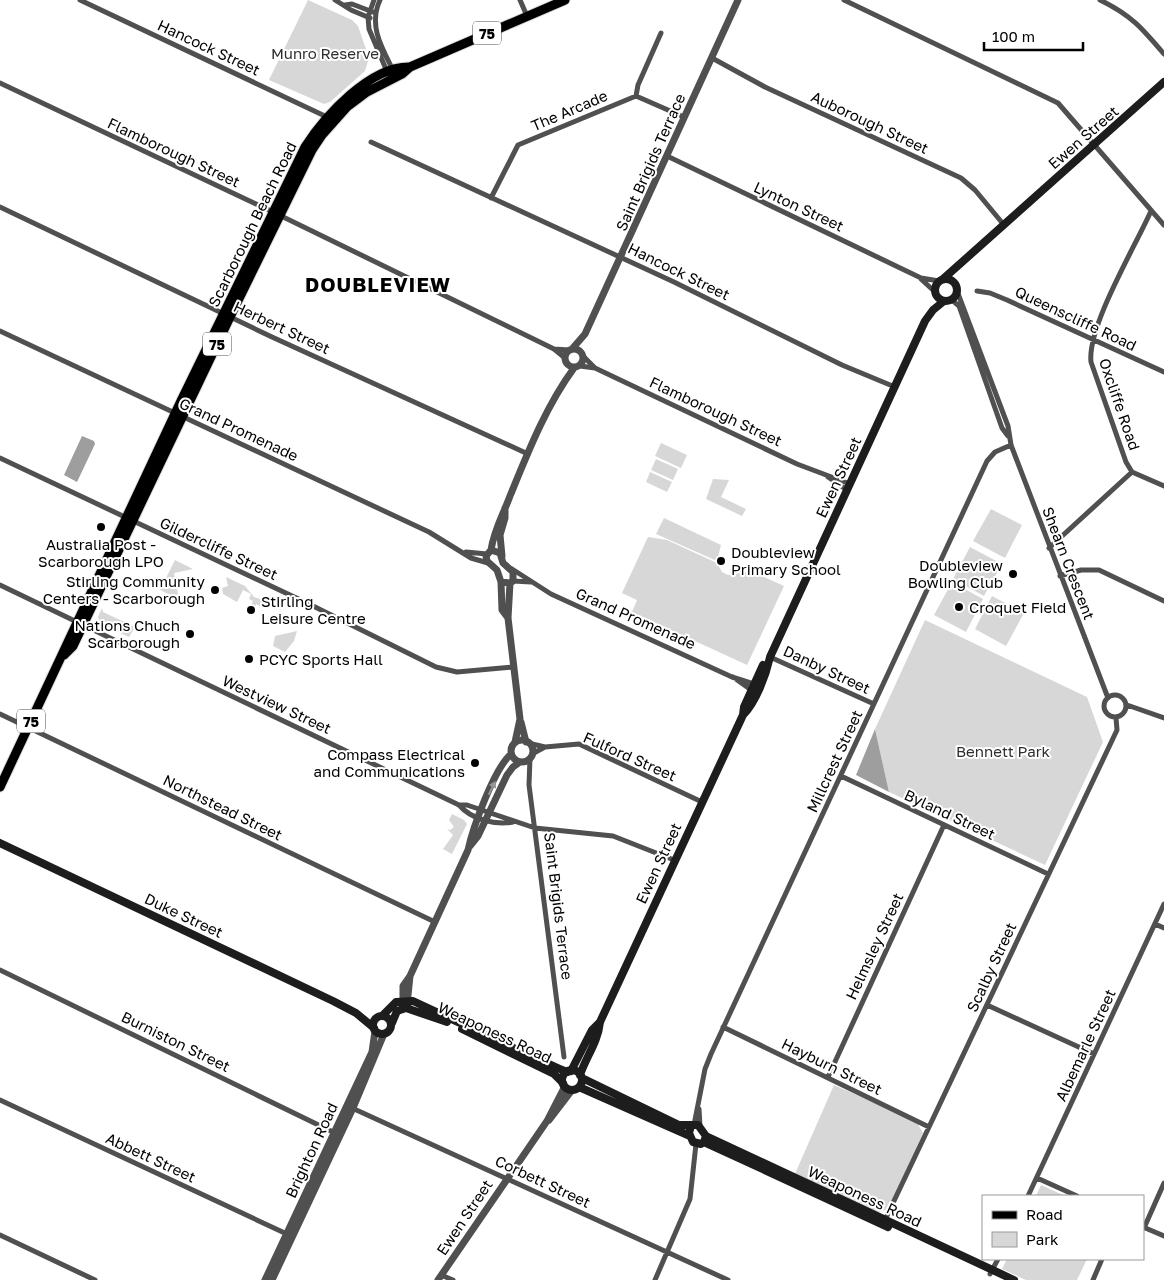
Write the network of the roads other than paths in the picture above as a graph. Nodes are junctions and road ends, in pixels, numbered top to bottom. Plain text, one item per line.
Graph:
1 (80, 0) edge
2 (335, 0) edge
3 (374, 0) edge
4 (380, 0) edge
5 (520, 0) edge
6 (565, 0) edge
7 (738, 0) edge
8 (844, 0) edge
9 (1100, 0) edge
10 (345, 4) junction
11 (372, 12) junction
12 (527, 16) junction
13 (371, 18) junction
14 (661, 33) dead end
15 (1164, 54) edge
16 (712, 58) junction
17 (391, 74) junction
18 (0, 84) edge
19 (1163, 85) edge
20 (636, 96) junction
21 (327, 117) junction
22 (684, 117) junction
23 (371, 142) dead end
24 (1094, 145) junction
25 (667, 156) junction
26 (491, 198) junction
27 (0, 207) edge
28 (1151, 211) junction
29 (276, 213) junction
30 (1004, 224) junction
31 (1164, 225) edge
32 (622, 257) junction
33 (957, 267) junction
34 (920, 278) junction
35 (941, 280) junction
36 (954, 282) junction
37 (957, 291) junction
38 (977, 291) dead end
39 (935, 294) junction
40 (948, 301) junction
41 (933, 310) junction
42 (226, 315) junction
43 (0, 331) edge
44 (585, 334) junction
45 (1092, 338) junction
46 (554, 348) junction
47 (571, 350) junction
48 (583, 356) junction
49 (566, 361) junction
50 (577, 367) junction
51 (595, 368) junction
52 (1164, 372) edge
53 (561, 385) junction
54 (895, 387) junction
55 (179, 415) junction
56 (1008, 436) junction
57 (1011, 446) junction
58 (528, 454) junction
59 (0, 458) edge
60 (1132, 472) junction
61 (1164, 486) edge
62 (848, 487) junction
63 (505, 508) junction
64 (129, 520) junction
65 (1049, 548) junction
66 (465, 552) junction
67 (489, 552) junction
68 (502, 556) junction
69 (488, 563) junction
70 (512, 569) junction
71 (1060, 576) junction
72 (501, 582) junction
73 (512, 582) junction
74 (531, 582) junction
75 (0, 585) edge
76 (1164, 601) edge
77 (508, 618) junction
78 (80, 623) junction
79 (770, 657) junction
80 (514, 666) junction
81 (755, 688) junction
82 (1108, 698) junction
83 (874, 704) junction
84 (1126, 705) junction
85 (0, 714) edge
86 (1116, 718) junction
87 (1164, 718) edge
88 (520, 719) junction
89 (28, 727) junction
90 (515, 742) junction
91 (527, 742) junction
92 (545, 747) junction
93 (511, 754) junction
94 (531, 756) junction
95 (520, 762) junction
96 (842, 776) junction
97 (0, 787) edge
98 (702, 802) junction
99 (483, 816) junction
100 (944, 825) junction
101 (535, 828) junction
102 (0, 843) edge
103 (674, 860) junction
104 (1048, 874) junction
105 (1164, 904) edge
106 (435, 922) junction
107 (1154, 924) junction
108 (1164, 928) edge
109 (0, 970) edge
110 (406, 1000) junction
111 (987, 1005) junction
112 (406, 1008) junction
113 (356, 1013) junction
114 (380, 1016) junction
115 (600, 1022) junction
116 (392, 1023) junction
117 (723, 1027) junction
118 (374, 1030) junction
119 (384, 1034) junction
120 (1094, 1054) junction
121 (564, 1056) dead end
122 (569, 1071) junction
123 (581, 1077) junction
124 (828, 1077) junction
125 (570, 1087) junction
126 (0, 1100) edge
127 (350, 1107) junction
128 (695, 1126) junction
129 (929, 1127) junction
130 (337, 1134) junction
131 (690, 1136) junction
132 (702, 1141) junction
133 (507, 1178) junction
134 (1037, 1178) junction
135 (1164, 1183) edge
136 (1028, 1195) edge
137 (1075, 1195) edge
138 (884, 1223) junction
139 (1144, 1226) edge
140 (1144, 1228) edge
141 (0, 1235) edge
142 (289, 1235) junction
143 (1164, 1236) edge
144 (668, 1252) junction
145 (997, 1260) edge
146 (1102, 1260) edge
147 (991, 1272) junction
148 (440, 1277) edge
149 (95, 1280) edge
150 (265, 1280) edge
151 (272, 1280) edge
152 (452, 1280) edge
153 (655, 1280) edge
154 (728, 1280) edge
155 (1002, 1280) edge
156 (1014, 1280) edge
157 (1093, 1280) edge

1 - 21 street, Hancock Street
2 - 10 street
3 - 11 street
4 - 11 street
5 - 12 street
6 - 12 main road, Scarborough Beach Road / 75
7 - 16 street, Saint Brigids Terrace
8 - 24 street
9 - 15 street
10 - 11 street
10 - 13 street
11 - 13 street
12 - 17 main road, Scarborough Beach Road / 75
13 - 17 street
14 - 20 street
16 - 22 street, Saint Brigids Terrace
16 - 30 street, Auborough Street
17 - 21 main road, Scarborough Beach Road / 75
17 - 29 main road, Scarborough Beach Road / 75
18 - 29 street, Flamborough Street
19 - 24 main road, Ewen Street
20 - 22 street
20 - 26 street, The Arcade
21 - 29 main road, Scarborough Beach Road / 75
22 - 25 street, Saint Brigids Terrace
23 - 26 street, Hancock Street
24 - 28 street
24 - 30 main road, Ewen Street
25 - 32 street, Saint Brigids Terrace
25 - 34 street, Lynton Street
26 - 32 street, Hancock Street
27 - 42 street, Herbert Street
28 - 31 street
28 - 45 street
29 - 42 main road, Scarborough Beach Road / 75
29 - 46 street, Flamborough Street
30 - 33 main road, Ewen Street
32 - 44 street, Saint Brigids Terrace
32 - 54 street, Hancock Street
33 - 35 main road, Ewen Street
33 - 36 main road
34 - 35 street, Lynton Street
34 - 39 street, Lynton Street
35 - 36 main road
35 - 39 main road, Ewen Street
36 - 37 main road
37 - 40 main road, Ewen Street
37 - 56 street, Shearn Crescent
38 - 45 street, Queenscliffe Road
39 - 40 main road
39 - 41 main road, Ewen Street
40 - 41 main road, Ewen Street
40 - 56 street, Shearn Crescent
41 - 54 main road, Ewen Street
42 - 55 main road, Scarborough Beach Road / 75
42 - 58 street, Herbert Street
43 - 55 street, Grand Promenade
44 - 47 street, Saint Brigids Terrace
44 - 48 street, Saint Brigids Terrace
45 - 52 street, Queenscliffe Road
45 - 60 street, Oxcliffe Road
46 - 47 street, Flamborough Street
46 - 49 street, Flamborough Street
47 - 48 street
47 - 49 street, Saint Brigids Terrace
48 - 50 street, Saint Brigids Terrace
48 - 51 street, Flamborough Street
49 - 50 street
49 - 53 street
50 - 51 street, Flamborough Street
50 - 53 street
51 - 62 street, Flamborough Street
53 - 58 street
54 - 62 main road, Ewen Street
55 - 64 main road, Scarborough Beach Road / 75
55 - 66 street, Grand Promenade
56 - 57 street, Shearn Crescent
57 - 65 street, Shearn Crescent
57 - 83 street, Millcrest Street
58 - 63 street
59 - 64 street, Gildercliffe Street
60 - 61 street, Oxcliffe Road
60 - 65 street
62 - 79 main road, Ewen Street
63 - 67 street
63 - 68 street
64 - 78 main road, Scarborough Beach Road / 75
64 - 80 street, Gildercliffe Street
65 - 71 street, Shearn Crescent
66 - 67 street, Grand Promenade
66 - 69 street, Grand Promenade
67 - 68 street
67 - 69 street
68 - 70 street
69 - 72 street
70 - 73 street
70 - 74 street, Grand Promenade
71 - 76 street
71 - 82 street, Shearn Crescent
72 - 73 street
72 - 77 street
73 - 74 street, Grand Promenade
73 - 77 street
74 - 81 street, Grand Promenade
75 - 78 street, Westview Street
77 - 80 street
78 - 89 main road, Scarborough Beach Road / 75
78 - 99 street, Westview Street
79 - 81 main road, Ewen Street
79 - 83 street, Danby Street
80 - 88 street
81 - 98 main road, Ewen Street
82 - 84 street
82 - 86 street
83 - 96 street, Millcrest Street
84 - 86 street, Scalby Street
84 - 87 street
85 - 89 street, Northstead Street
86 - 104 street, Scalby Street
88 - 90 street
88 - 91 street
89 - 97 main road, Scarborough Beach Road / 75
89 - 106 street, Northstead Street
90 - 91 street
90 - 93 street
91 - 92 street, Fulford Street
91 - 94 street
92 - 94 street, Fulford Street
92 - 98 street, Fulford Street
93 - 95 street
99 -> 93 street
94 - 95 street
94 - 101 street, Saint Brigids Terrace
95 - 99 street
96 - 100 street, Byland Street
96 - 117 street, Millcrest Street
98 - 103 main road, Ewen Street
99 - 101 street, Westview Street
99 - 106 street
100 - 104 street, Byland Street
100 - 124 street, Helmsley Street
101 - 103 street, Westview Street
101 - 121 street, Saint Brigids Terrace
102 - 113 main road, Duke Street
103 - 115 main road, Ewen Street
104 - 111 street, Scalby Street
105 - 107 street, Albemarle Street
106 - 110 street
107 - 108 street
107 - 120 street, Albemarle Street
109 - 130 street, Burniston Street
110 - 112 street
110 - 114 main road
110 - 122 main road, Weaponess Road
111 - 120 street
111 - 129 street, Scalby Street
112 - 116 main road
112 - 125 main road, Weaponess Road
113 - 114 main road, Duke Street
113 - 118 main road, Duke Street
114 - 116 main road
114 - 118 main road
115 - 122 main road, Ewen Street
115 - 123 main road, Ewen Street
116 - 119 main road
117 - 124 street, Hayburn Street
117 - 128 street, Millcrest Street
118 - 119 main road
118 - 127 street, Brighton Road
119 - 127 street, Brighton Road
120 - 134 street, Albemarle Street
122 - 123 main road, Weaponess Road
122 - 125 main road, Ewen Street
123 - 125 main road, Ewen Street
123 - 128 main road
124 - 129 street, Hayburn Street
125 - 131 main road, Weaponess Road
125 - 133 street, Ewen Street
126 - 142 street, Abbett Street
127 - 130 street, Brighton Road
127 - 133 street, Corbett Street
128 - 131 main road
128 - 132 main road
129 - 138 street, Scalby Street
130 - 142 street, Brighton Road
131 - 132 main road
132 - 138 main road, Weaponess Road
132 - 144 street
133 - 144 street, Corbett Street
133 - 148 street, Ewen Street
134 - 136 street, Albemarle Street
134 - 137 street
135 - 139 street
138 - 147 main road, Weaponess Road
140 - 143 street
141 - 149 street
142 - 150 street, Brighton Road
142 - 151 street, Brighton Road
144 - 153 street
144 - 154 street, Corbett Street
145 - 147 street
146 - 157 street
147 - 155 main road, Weaponess Road
147 - 156 main road, Weaponess Road
148 - 152 street

